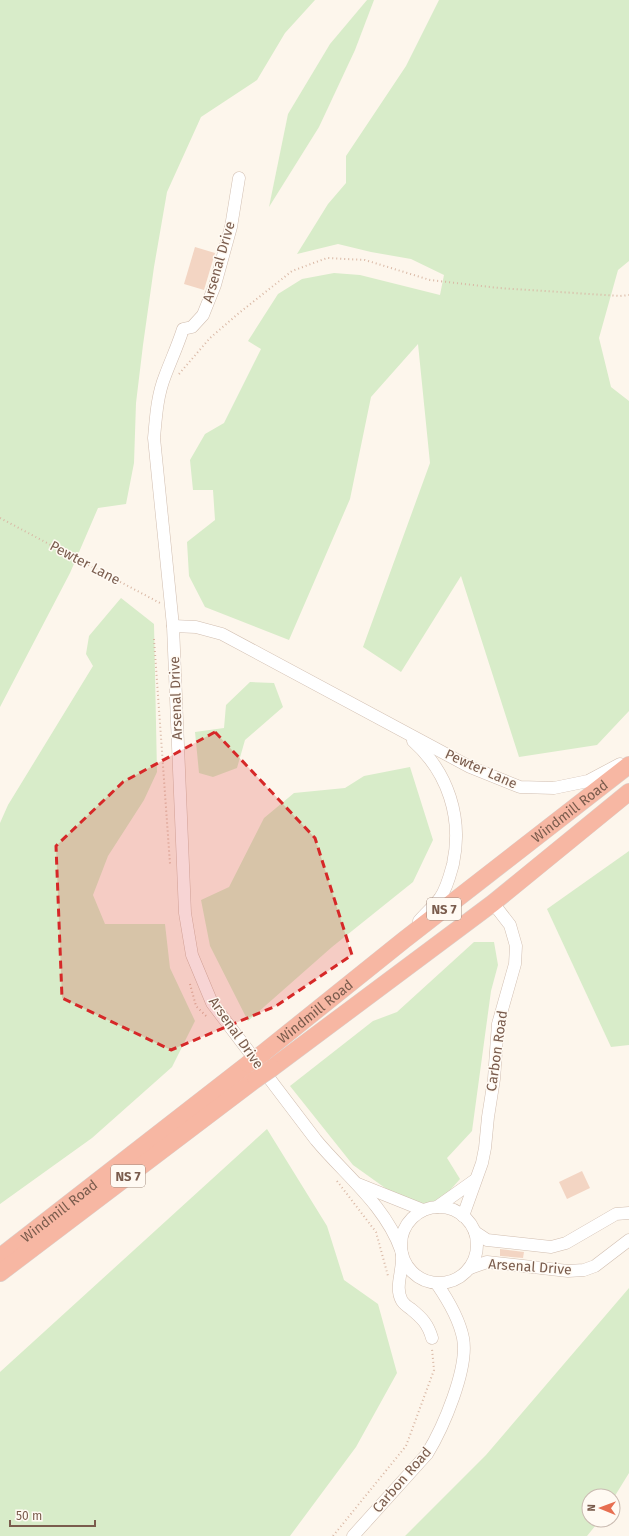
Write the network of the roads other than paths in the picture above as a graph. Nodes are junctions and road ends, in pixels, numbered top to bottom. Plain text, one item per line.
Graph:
1 (239, 178) dead end
2 (172, 626) junction
3 (362, 708) junction
4 (629, 759) edge
5 (629, 766) edge
6 (629, 792) edge
7 (493, 903) junction
8 (345, 987) junction
9 (475, 1180) junction
10 (358, 1184) junction
11 (437, 1207) junction
12 (424, 1210) junction
13 (629, 1213) edge
14 (463, 1216) junction
15 (475, 1232) junction
16 (629, 1240) edge
17 (551, 1247) junction
18 (402, 1251) junction
19 (0, 1257) edge
20 (470, 1268) junction
21 (548, 1268) junction
22 (0, 1273) edge
23 (450, 1282) junction
24 (437, 1284) junction
25 (452, 1305) junction
26 (432, 1338) dead end
27 (353, 1536) edge

1 - 2 lane, Arsenal Drive
2 - 3 lane, Pewter Lane
2 - 10 lane, Arsenal Drive
3 - 4 lane, Pewter Lane
3 - 8 lane, Pewter Lane
5 - 8 highway, Windmill Road / NS 7
6 - 7 highway, Windmill Road / NS 7
7 - 9 lane, Carbon Road
7 - 22 highway, Windmill Road / NS 7, bridge
8 - 19 highway, Windmill Road / NS 7
9 - 11 lane
9 - 14 lane, Carbon Road
10 - 12 lane, Arsenal Drive
10 - 18 lane, Arsenal Drive
11 - 12 lane
11 - 14 lane
12 - 18 lane
13 - 17 lane, Arsenal Drive
14 - 15 lane
15 - 17 lane, Arsenal Drive
15 - 20 lane
16 - 21 lane, Arsenal Drive
17 - 21 lane
18 - 24 lane
18 - 26 lane
20 - 21 lane, Arsenal Drive
20 - 23 lane
23 - 24 lane
23 - 25 lane, Carbon Road
24 - 25 lane, Carbon Road
25 - 27 lane, Carbon Road

